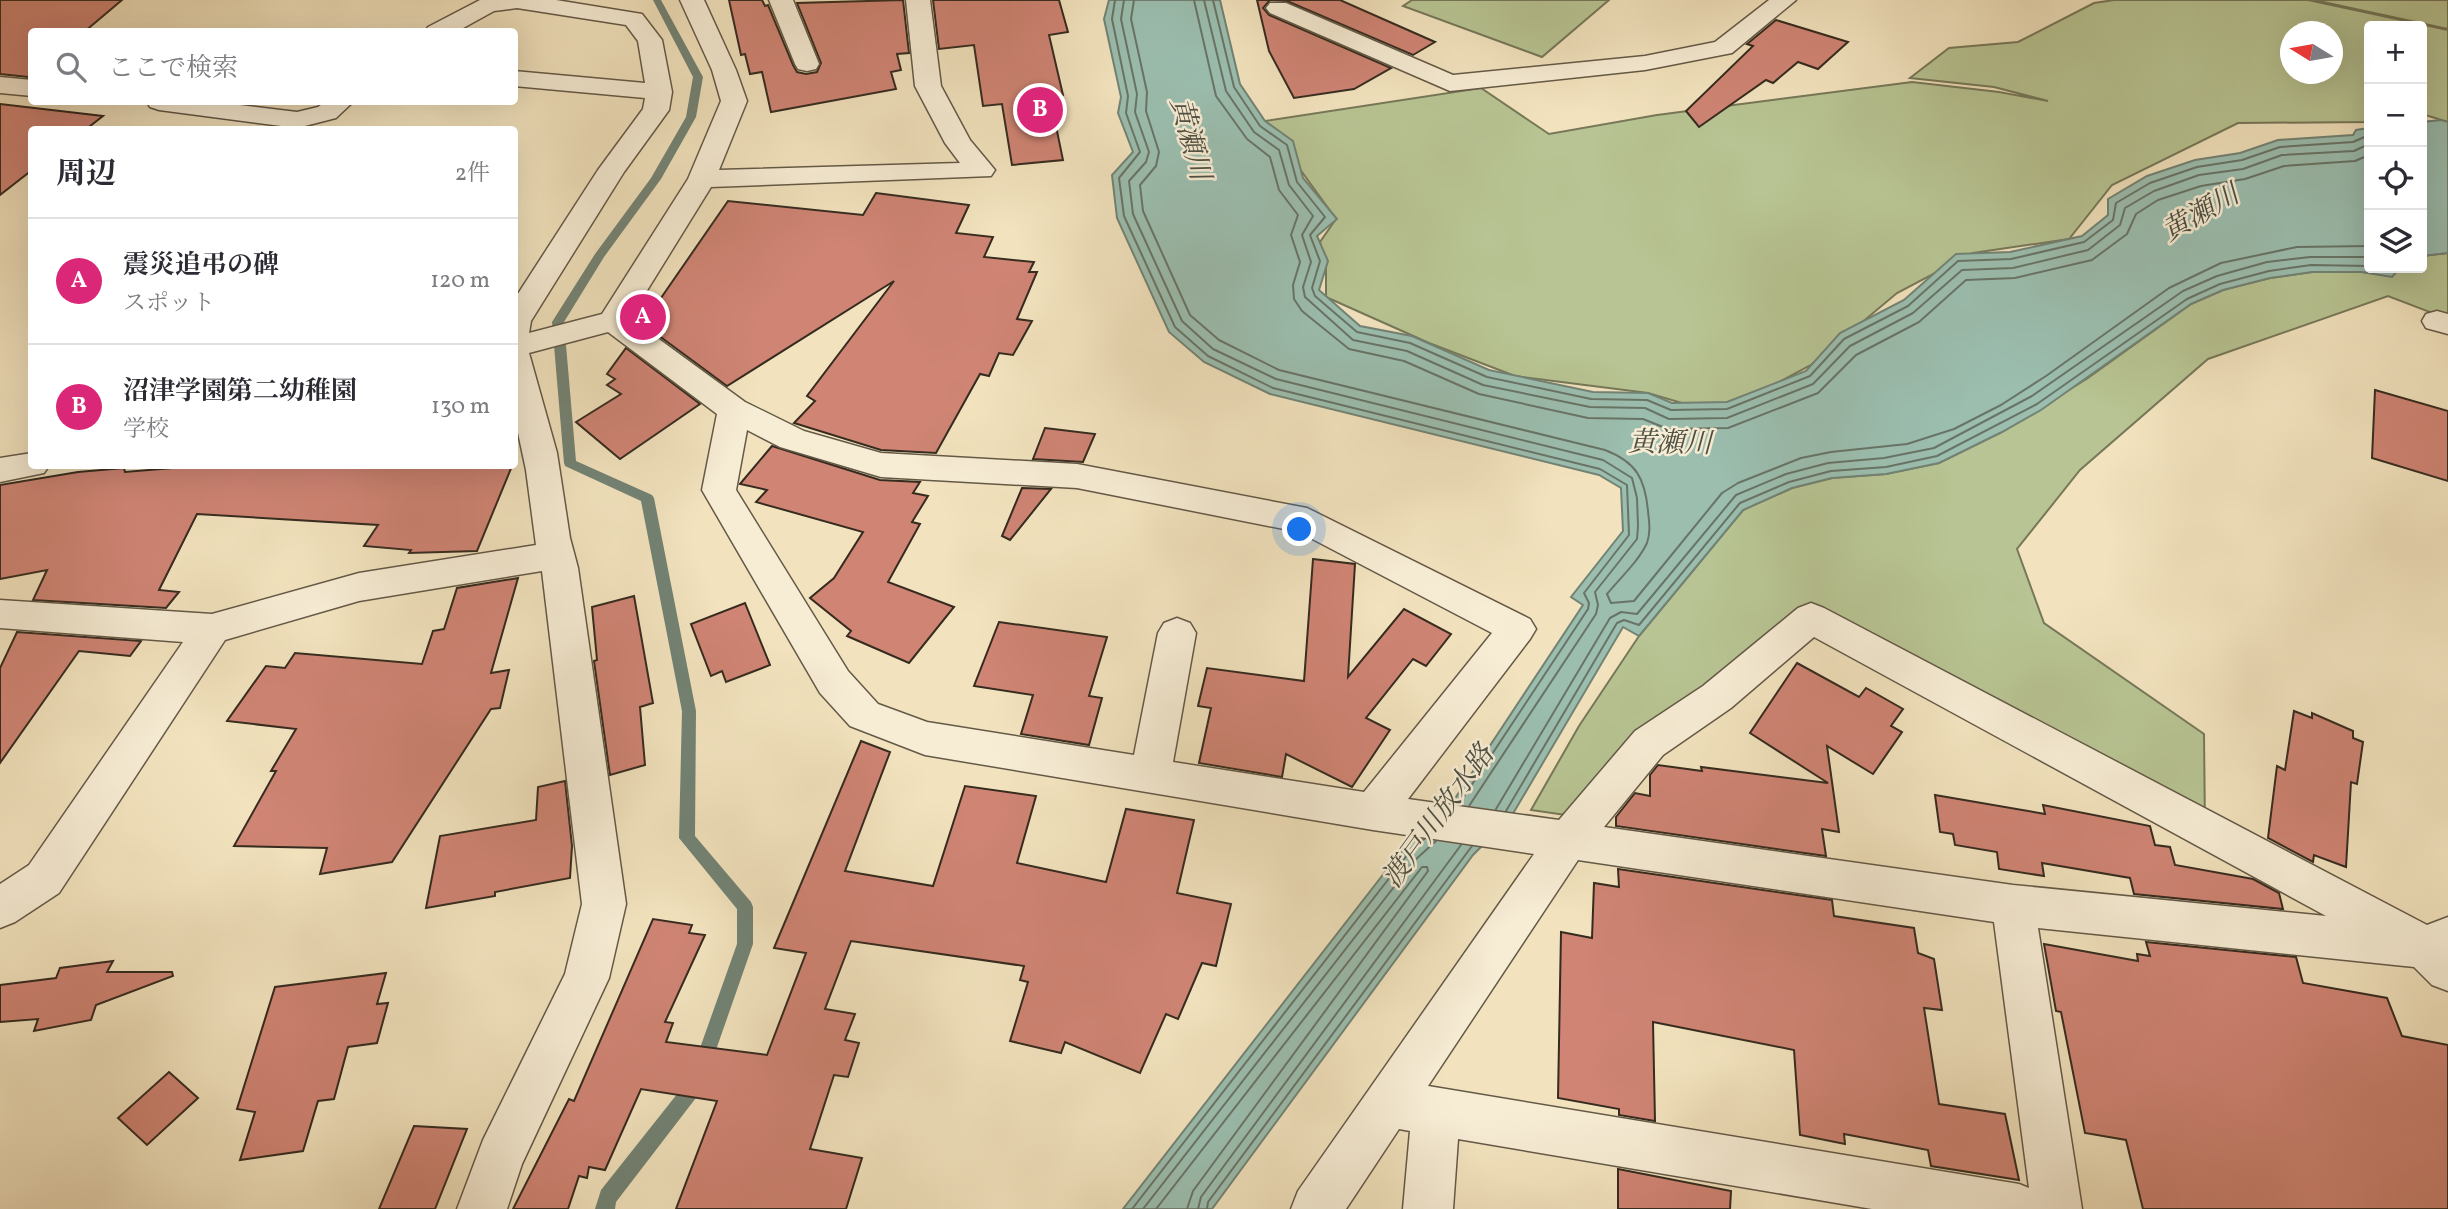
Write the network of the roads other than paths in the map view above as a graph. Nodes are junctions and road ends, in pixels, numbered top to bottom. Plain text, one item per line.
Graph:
1 (691, 0) edge
2 (781, 0) edge
3 (918, 0) edge
4 (1784, 0) edge
5 (1278, 8) dead end
6 (445, 28) edge
7 (807, 64) dead end
8 (518, 78) edge
9 (0, 85) edge
10 (28, 88) edge
11 (659, 92) junction
12 (182, 105) edge
13 (336, 105) edge
14 (702, 179) junction
15 (518, 318) edge
16 (613, 321) junction
17 (518, 346) edge
18 (518, 369) edge
19 (734, 410) junction
20 (28, 466) edge
21 (0, 470) edge
22 (555, 555) junction
23 (0, 614) edge
24 (212, 629) junction
25 (1177, 633) dead end
26 (1150, 776) junction
27 (1373, 812) junction
28 (1567, 841) junction
29 (2, 905) edge
30 (2013, 905) junction
31 (2440, 952) edge
32 (1388, 1103) junction
33 (1436, 1110) junction
34 (482, 1209) edge
35 (1316, 1209) edge
36 (1429, 1209) edge
37 (2019, 1209) edge
38 (2057, 1209) edge

1 - 14 street
2 - 7 street
3 - 14 street
4 - 5 street
6 - 11 street
8 - 11 street
9 - 10 street
11 - 15 street
12 - 13 street
14 - 16 street
16 - 17 street
16 - 19 street
18 - 22 street
19 - 26 street
19 - 27 street
20 - 21 street
22 - 24 street
22 - 34 street
23 - 24 street
24 - 29 street
25 - 26 street
26 - 27 street
27 - 28 street
28 - 30 street
28 - 31 street
28 - 32 street
30 - 31 street
30 - 38 street
32 - 33 street
32 - 35 street
33 - 36 street
33 - 37 street

